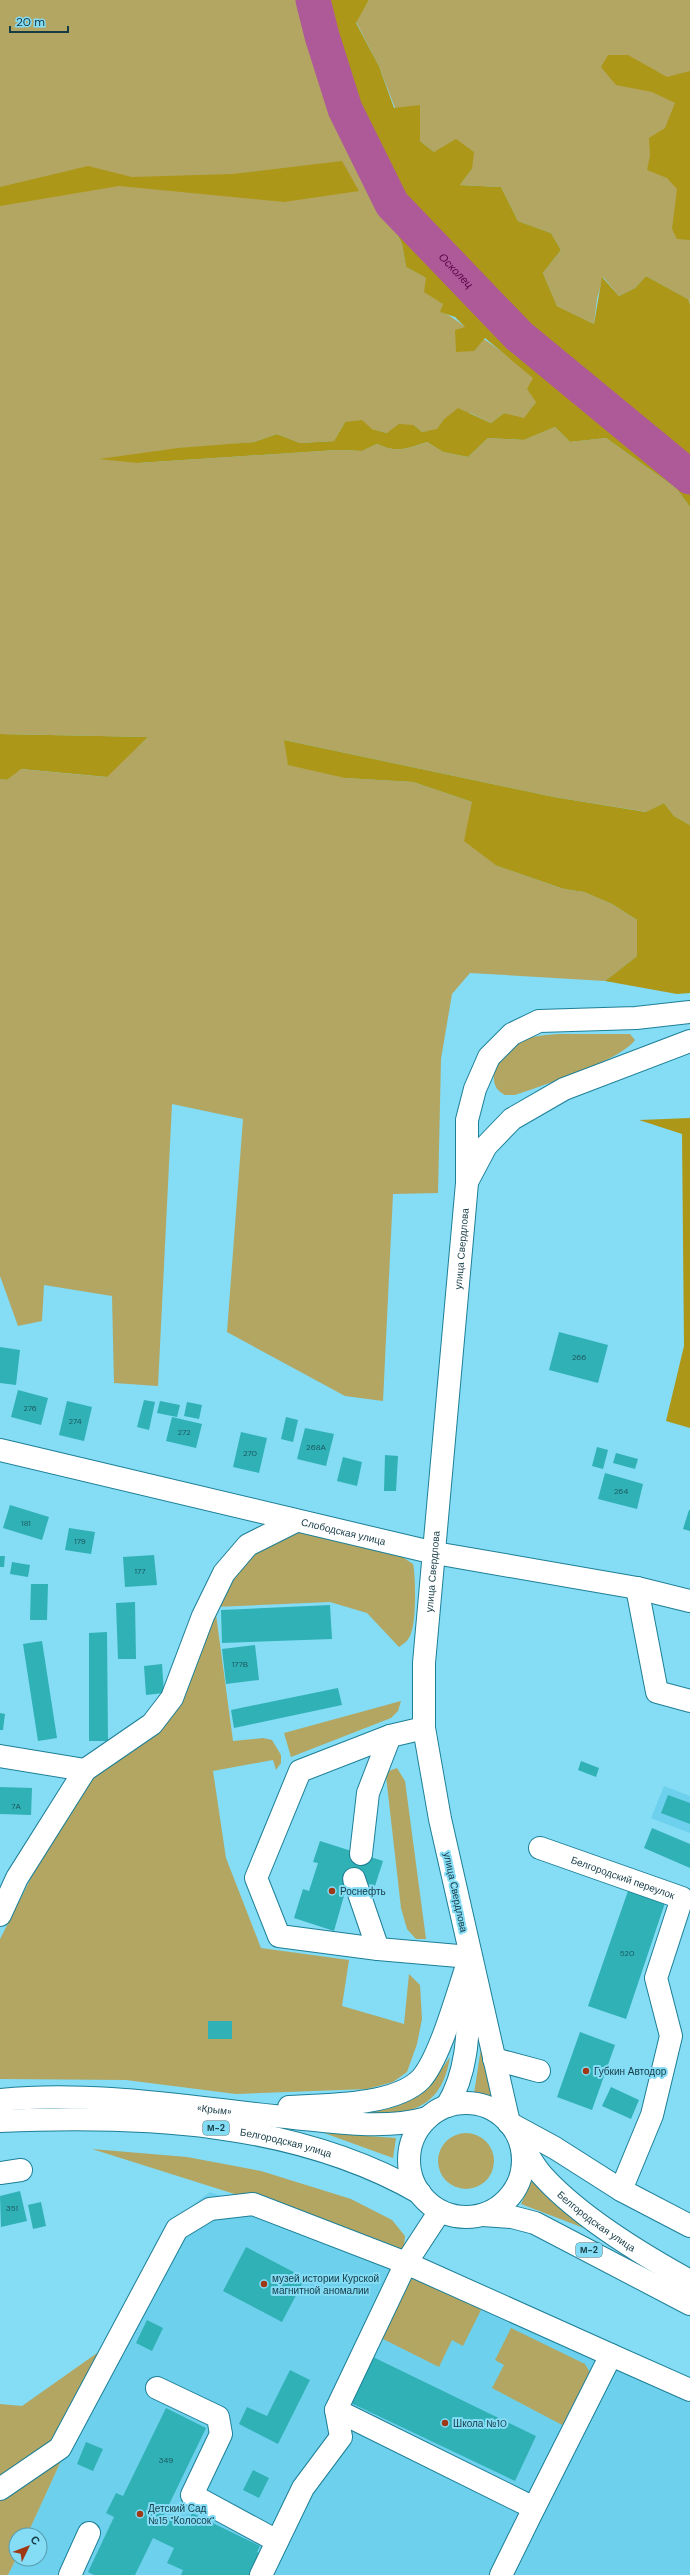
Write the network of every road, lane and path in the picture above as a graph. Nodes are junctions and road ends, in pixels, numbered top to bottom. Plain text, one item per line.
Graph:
1 (690, 1012) edge
2 (690, 1041) edge
3 (466, 1183) junction
4 (0, 1450) edge
5 (296, 1521) junction
6 (435, 1553) junction
7 (637, 1588) junction
8 (690, 1600) edge
9 (690, 1701) edge
10 (424, 1728) junction
11 (390, 1736) junction
12 (0, 1756) edge
13 (84, 1770) junction
14 (540, 1848) dead end
15 (361, 1854) dead end
16 (354, 1879) dead end
17 (0, 1915) edge
18 (378, 1949) junction
19 (470, 1957) junction
20 (494, 2059) junction
21 (539, 2072) dead end
22 (0, 2100) edge
23 (447, 2106) junction
24 (221, 2111) junction
25 (427, 2118) junction
26 (0, 2121) edge
27 (515, 2132) junction
28 (21, 2170) dead end
29 (0, 2173) edge
30 (621, 2190) junction
31 (420, 2193) junction
32 (440, 2211) junction
33 (483, 2215) junction
34 (690, 2226) edge
35 (406, 2263) junction
36 (690, 2281) edge
37 (690, 2304) edge
38 (611, 2355) junction
39 (158, 2388) dead end
40 (690, 2390) edge
41 (336, 2410) junction
42 (0, 2489) edge
43 (534, 2508) junction
44 (89, 2533) dead end
45 (277, 2541) junction
46 (70, 2575) edge
47 (261, 2575) edge
48 (501, 2575) edge

1 - 3 main road, улица Свердлова
2 - 3 main road, улица Свердлова
3 - 6 main road, улица Свердлова
4 - 5 main road, Слободская улица
5 - 6 main road, Слободская улица
5 - 13 main road
6 - 7 main road, Слободская улица
6 - 10 main road, улица Свердлова
7 - 8 main road, Слободская улица
7 - 9 main road
10 - 11 main road
10 - 19 main road, улица Свердлова
11 - 15 main road
11 - 18 main road
12 - 13 main road
13 - 17 main road
14 - 30 main road, Белгородский переулок
16 - 18 main road
18 - 19 main road
19 - 20 main road
19 - 23 main road
19 - 24 main road
20 - 21 main road
20 - 27 main road
22 - 24 main road, «Крым» / М-2
23 - 25 main road, «Крым» / М-2
23 - 27 main road, «Крым» / М-2
24 - 25 main road, «Крым» / М-2
25 - 31 main road, «Крым» / М-2
26 - 31 main road, Белгородская улица / М-2
27 - 30 main road
27 - 33 main road, «Крым» / М-2
27 - 36 main road, Белгородская улица / М-2
28 - 29 main road
30 - 34 main road
31 - 32 main road, «Крым» / М-2
32 - 33 main road, «Крым» / М-2
32 - 35 main road
33 - 37 main road, М-2
35 - 38 main road
35 - 41 main road
35 - 42 main road
38 - 40 main road
38 - 43 main road
39 - 45 main road
41 - 43 main road
41 - 45 main road
43 - 48 main road
44 - 46 main road
45 - 47 main road

